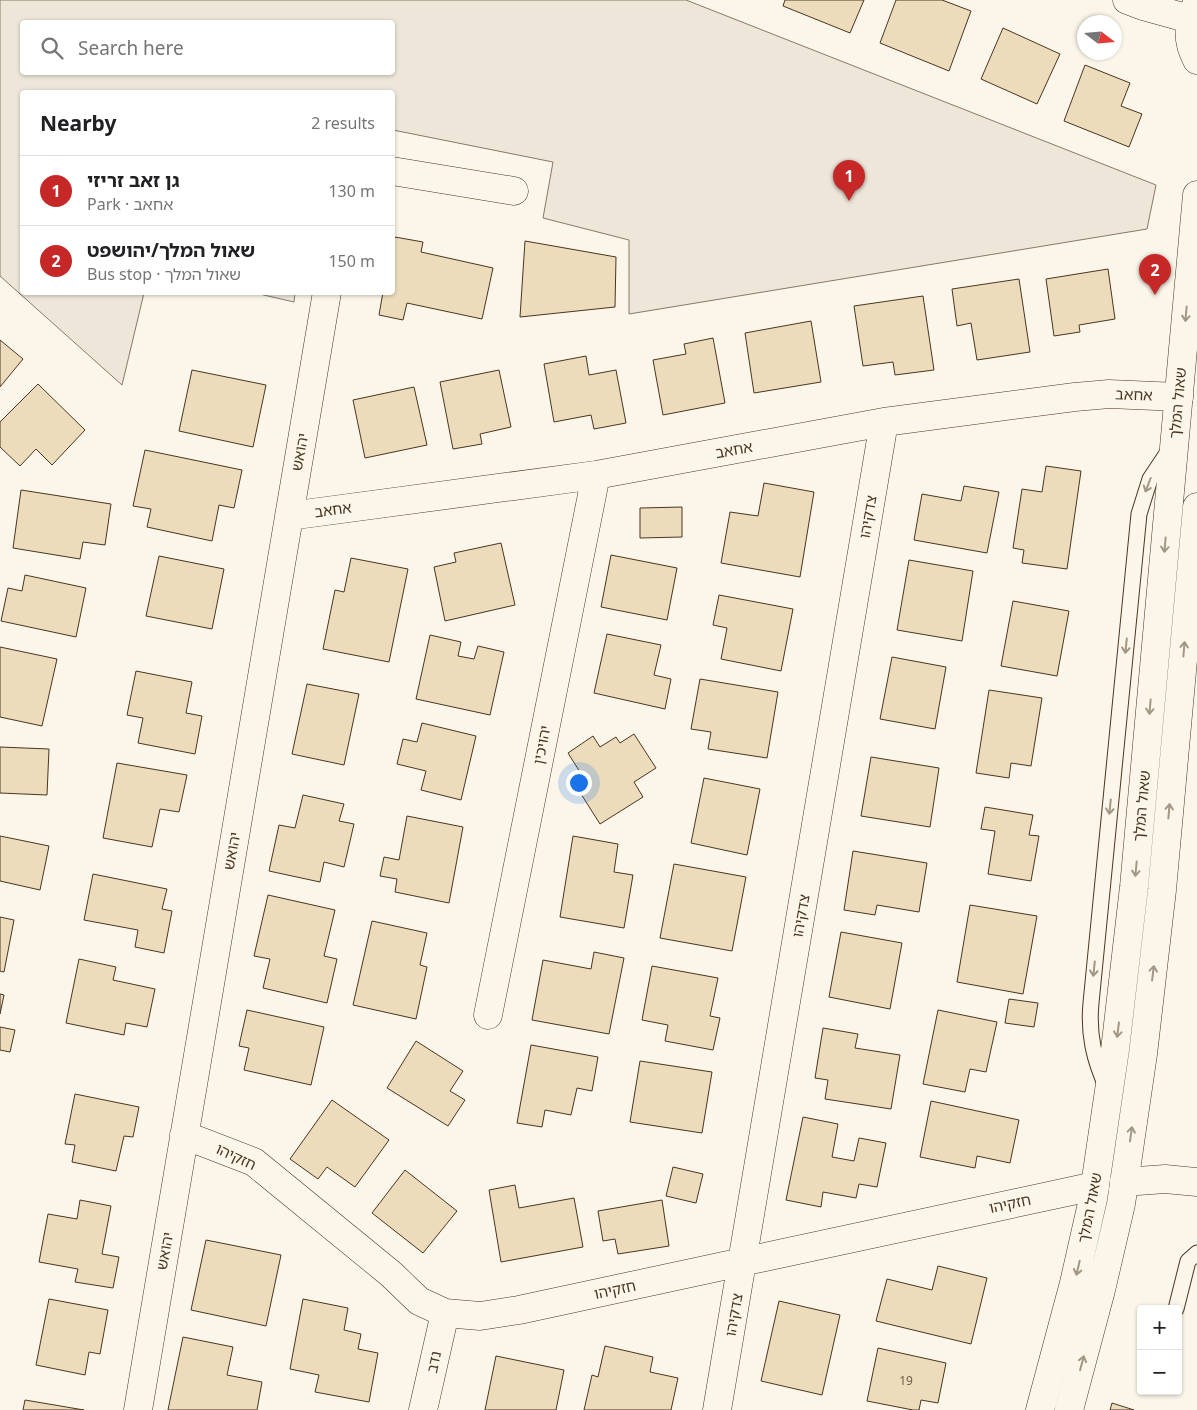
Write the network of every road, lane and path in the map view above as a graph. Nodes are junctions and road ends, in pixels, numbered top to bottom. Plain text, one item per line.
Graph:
1 (1127, 0) edge
2 (1194, 11) edge
3 (1197, 60) edge
4 (395, 171) edge
5 (514, 191) dead end
6 (1197, 195) edge
7 (327, 295) edge
8 (1178, 397) junction
9 (884, 422) junction
10 (596, 475) junction
11 (1197, 506) edge
12 (290, 516) junction
13 (488, 1015) dead end
14 (184, 1135) junction
15 (1124, 1182) junction
16 (1197, 1182) edge
17 (1095, 1186) junction
18 (1197, 1253) edge
19 (743, 1262) junction
20 (1177, 1305) edge
21 (445, 1313) junction
22 (138, 1410) edge
23 (424, 1410) edge
24 (717, 1410) edge
25 (1040, 1410) edge
26 (1069, 1410) edge

1 - 2 street
2 - 3 street
4 - 5 street
6 -> 8 street, שאול המלך
7 - 12 street, יהואש
8 - 9 street, אחאב
8 -> 17 street, שאול המלך
9 - 10 street, אחאב
9 - 19 street, צדקיהו
10 - 12 street, אחאב
10 - 13 street, יהויכין
15 -> 11 street, שאול המלך
12 - 14 street, יהואש
14 - 21 street, חזקיהו
14 - 22 street, יהואש
15 - 16 street
26 -> 15 street, שאול המלך
17 - 19 street, חזקיהו
17 -> 25 street, שאול המלך
18 - 20 lane
19 - 21 street, חזקיהו
19 - 24 street, צדקיהו
21 - 23 street, נדב

